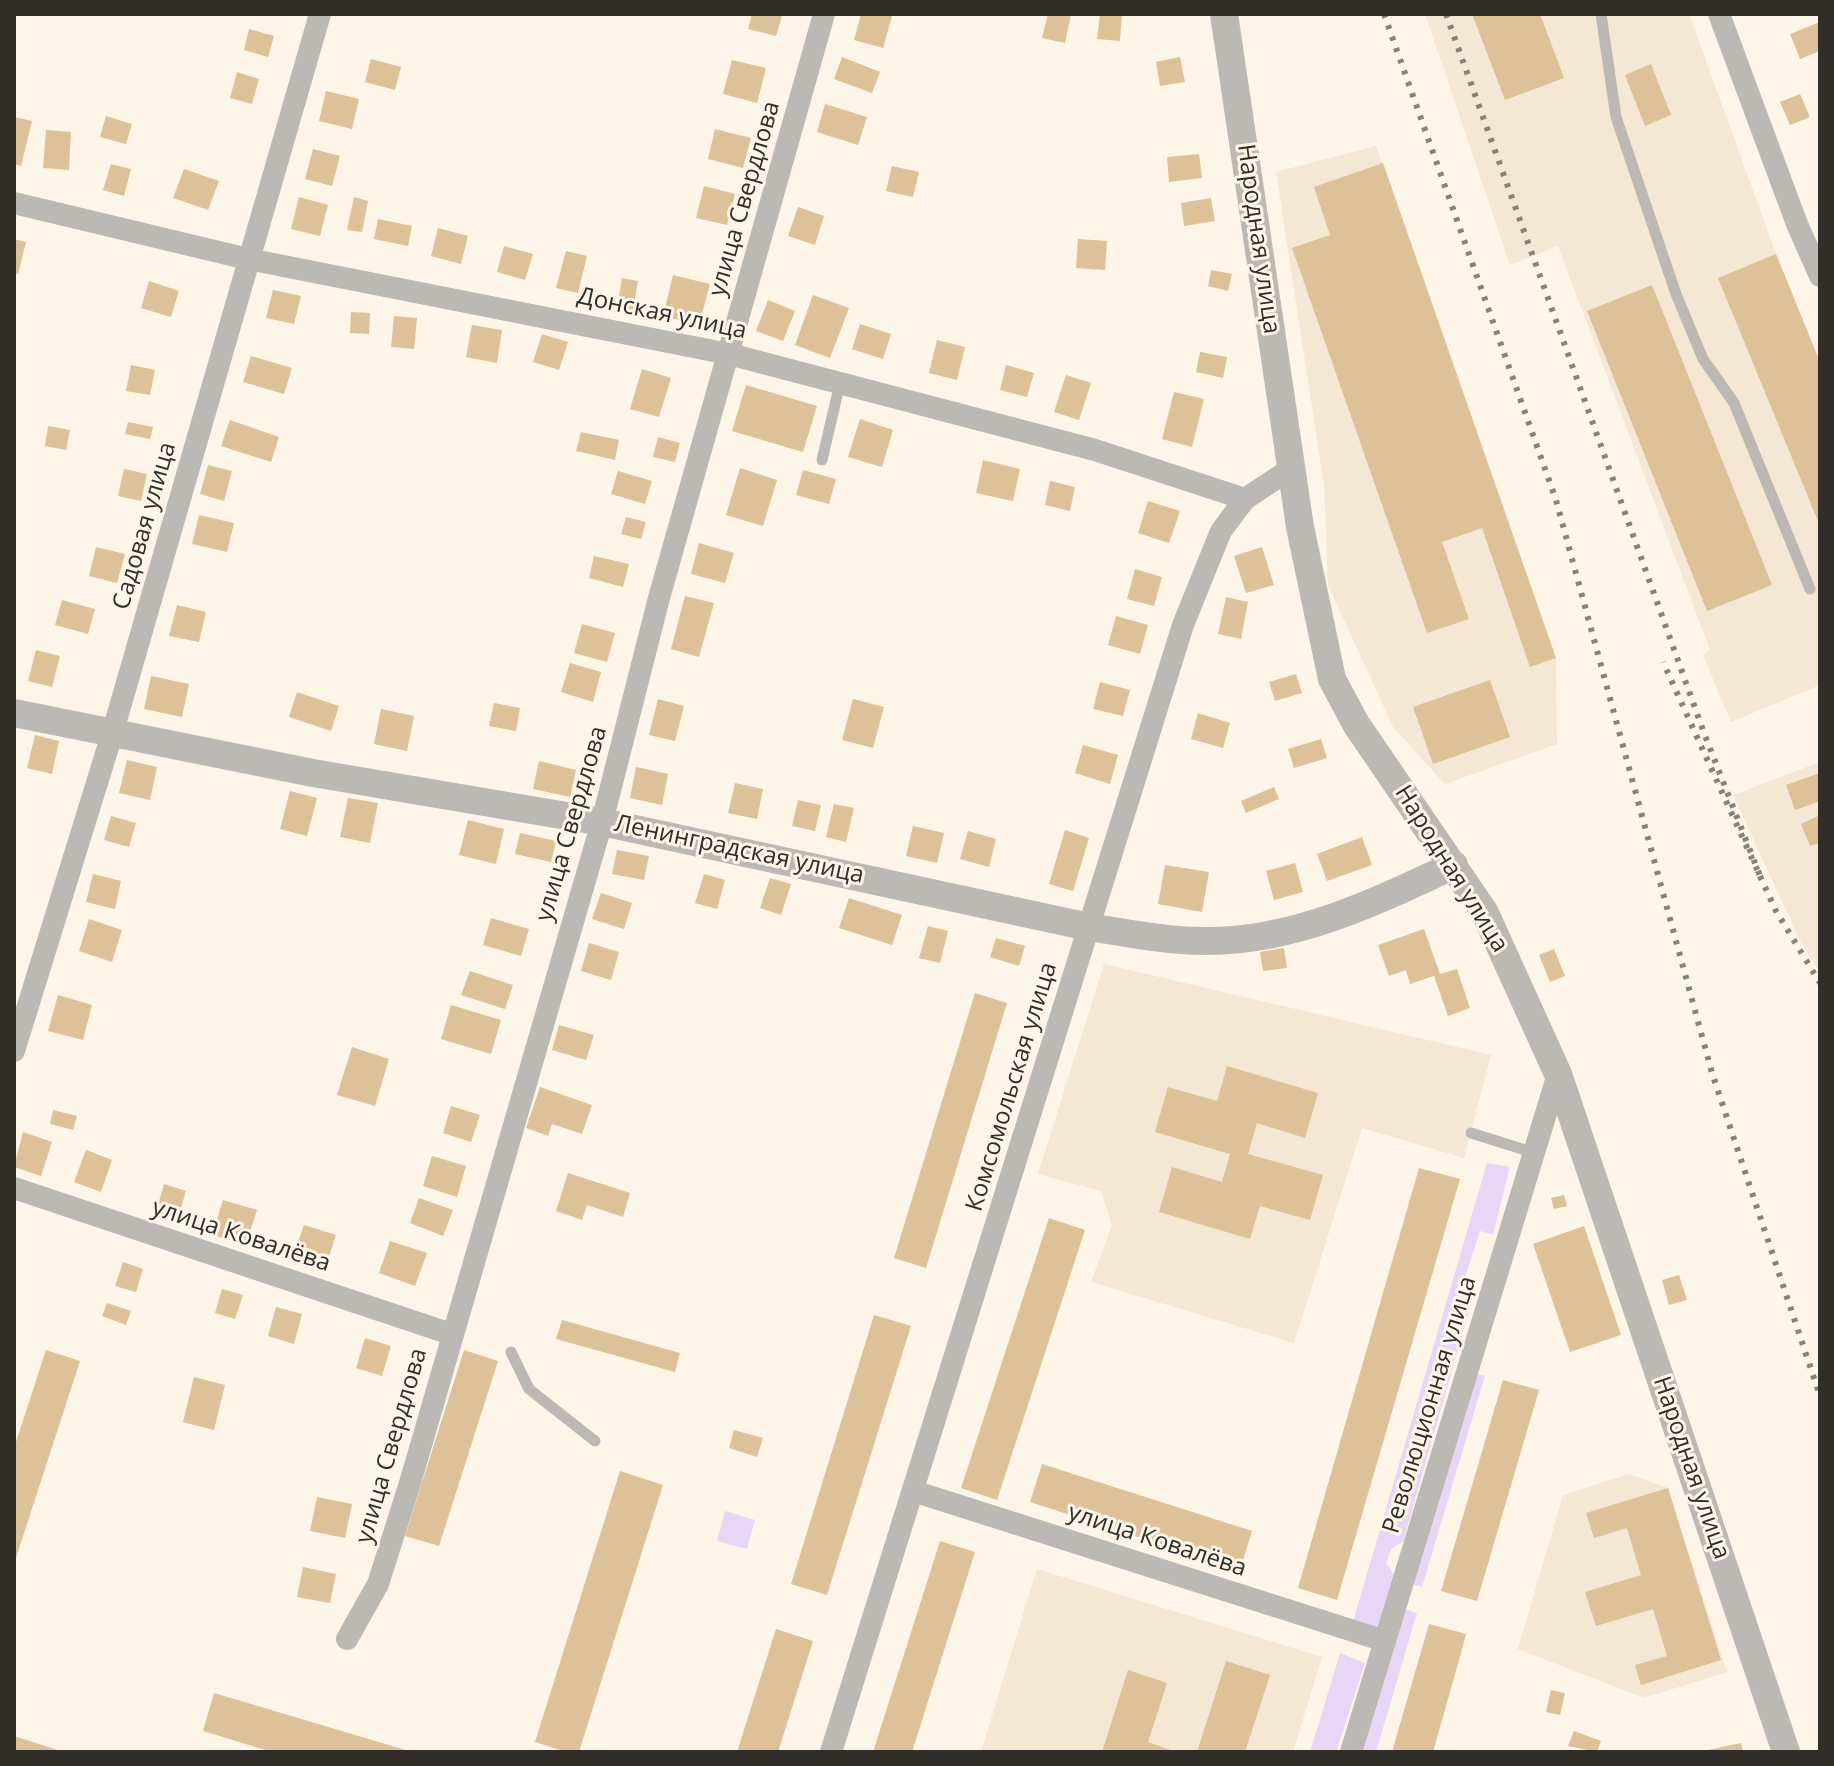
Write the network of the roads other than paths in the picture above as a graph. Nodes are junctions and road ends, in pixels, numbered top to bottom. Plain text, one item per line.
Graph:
1 (320, 14) edge
2 (824, 14) edge
3 (1224, 14) edge
4 (1601, 14) edge
5 (1719, 14) edge
6 (14, 203) edge
7 (248, 259) junction
8 (1820, 276) edge
9 (729, 354) junction
10 (840, 383) junction
11 (822, 460) dead end
12 (1292, 468) junction
13 (1245, 499) junction
14 (1810, 589) dead end
15 (14, 713) edge
16 (113, 731) junction
17 (602, 822) junction
18 (1454, 865) junction
19 (1089, 927) junction
20 (14, 1051) edge
21 (1558, 1074) junction
22 (1471, 1133) dead end
23 (1536, 1153) junction
24 (14, 1188) edge
25 (451, 1334) junction
26 (511, 1352) dead end
27 (595, 1441) dead end
28 (913, 1491) junction
29 (347, 1639) dead end
30 (1385, 1641) junction
31 (831, 1752) edge
32 (1351, 1752) edge
33 (1786, 1752) edge

1 - 7 street, Садовая улица
2 - 9 street, улица Свердлова
3 - 12 street, Народная улица
4 - 14 lane
5 - 8 street
6 - 7 street, Донская улица
7 - 9 street, Донская улица
7 - 16 street, Садовая улица
9 - 10 street, Донская улица
9 - 17 street, улица Свердлова
10 - 11 lane
10 - 13 street, Донская улица
12 - 13 street, Комсомольская улица
12 - 18 street, Народная улица
13 - 19 street, Комсомольская улица
15 - 16 street, Ленинградская улица
16 - 17 street, Ленинградская улица
16 - 20 street, Садовая улица
17 - 19 street, Ленинградская улица
17 - 25 street, улица Свердлова
18 - 19 street, Ленинградская улица
18 - 21 street, Народная улица
19 - 28 street, Комсомольская улица
21 - 23 street, Революционная улица
21 - 33 street, Народная улица
22 - 23 lane
23 - 30 street, Революционная улица
24 - 25 street, улица Ковалёва
25 - 29 street, улица Свердлова
26 - 27 lane
28 - 30 street, улица Ковалёва
28 - 31 street, Комсомольская улица
30 - 32 street, Революционная улица

